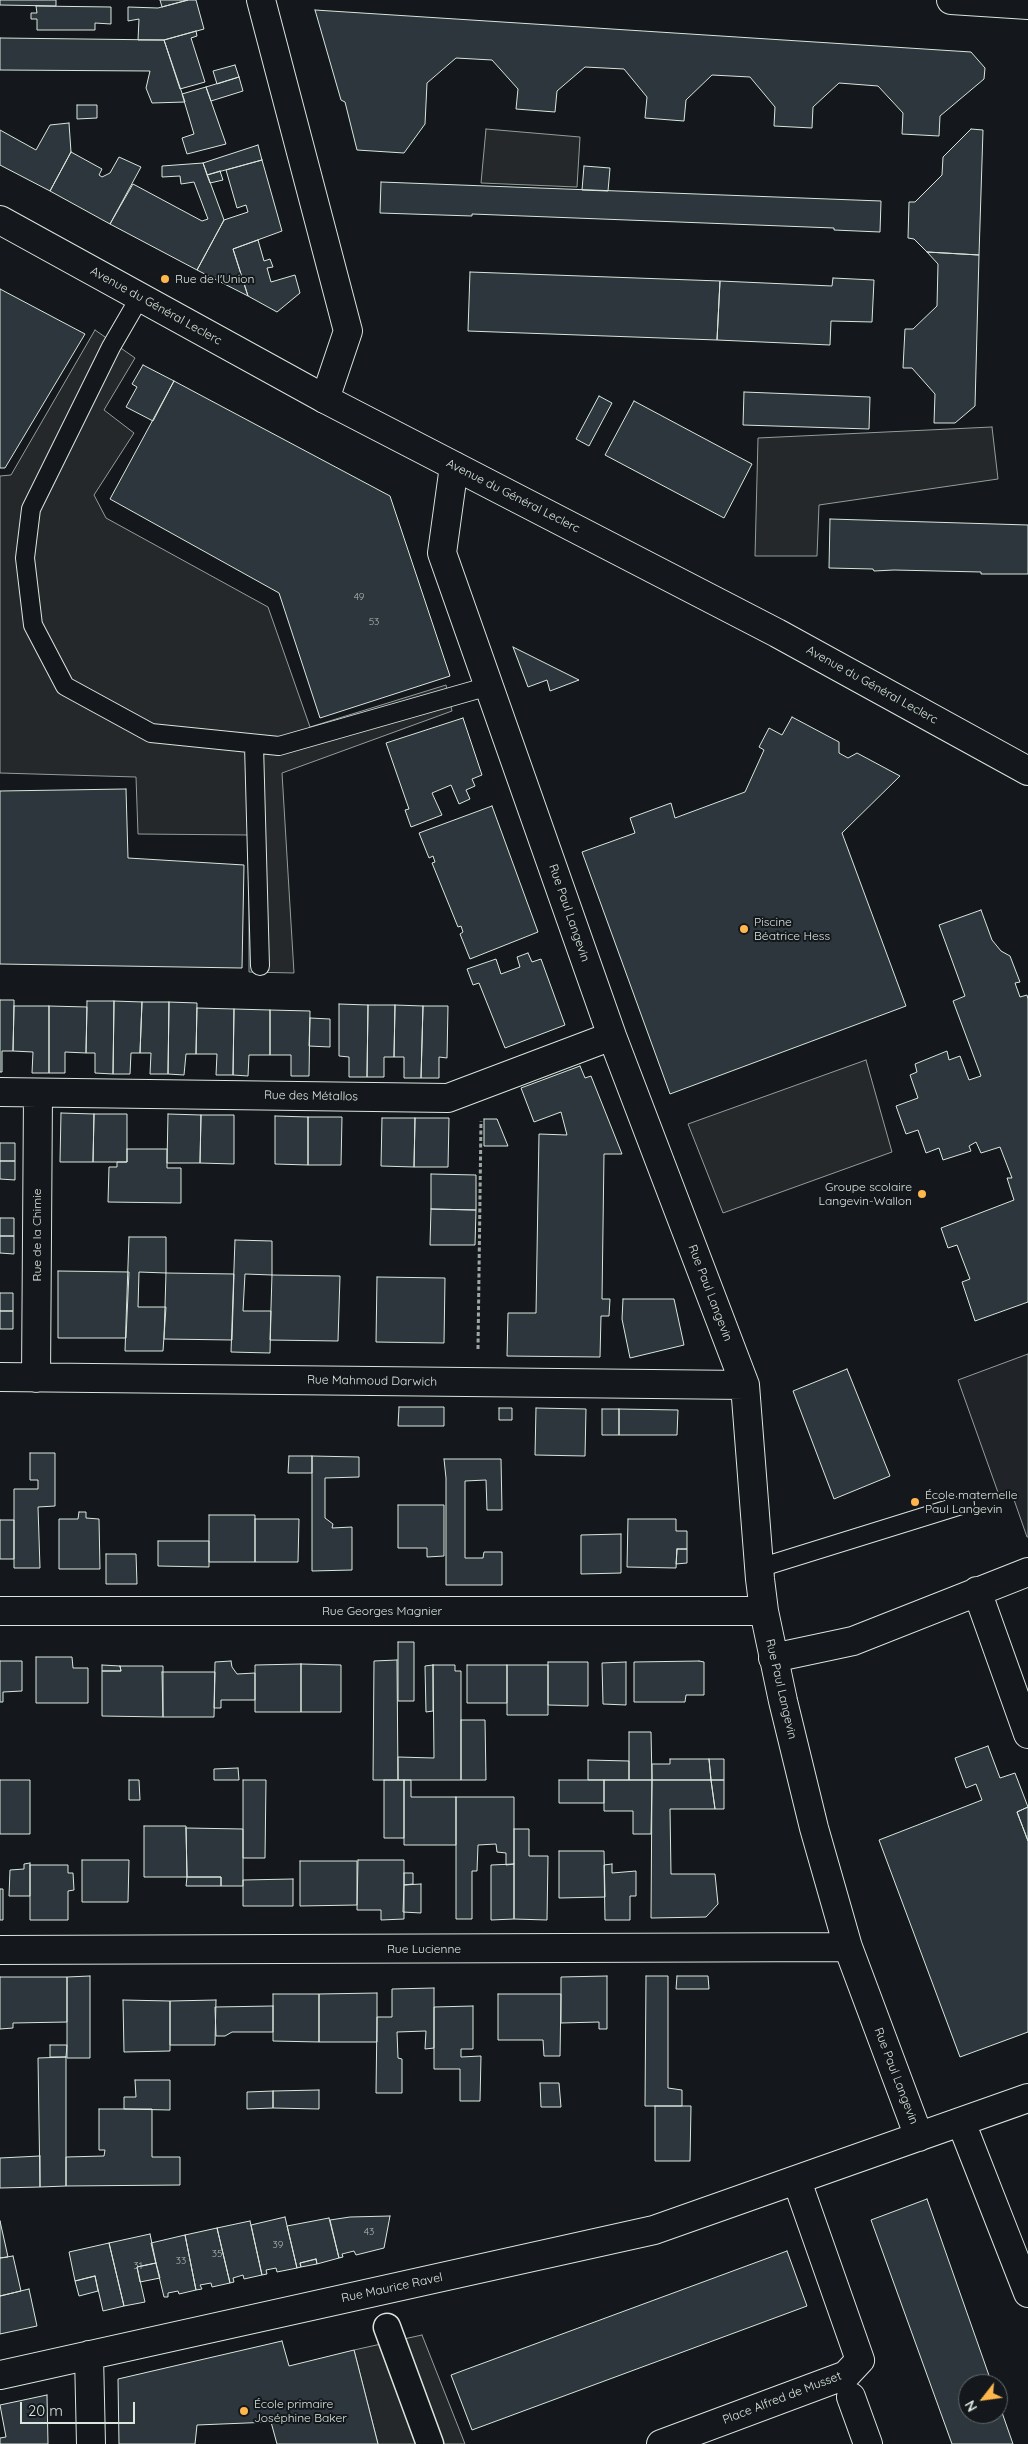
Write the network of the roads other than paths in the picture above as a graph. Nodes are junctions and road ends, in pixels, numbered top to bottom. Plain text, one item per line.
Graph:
1 (261, 0) edge
2 (951, 0) edge
3 (1028, 5) edge
4 (0, 220) edge
5 (140, 298) junction
6 (325, 399) junction
7 (454, 466) junction
8 (490, 686) junction
9 (254, 745) junction
10 (1028, 771) edge
11 (260, 966) dead end
12 (612, 1036) junction
13 (0, 1092) edge
14 (38, 1093) junction
15 (0, 1377) edge
16 (36, 1378) junction
17 (745, 1385) junction
18 (965, 1504) dead end
19 (759, 1568) junction
20 (1028, 1572) edge
21 (976, 1591) junction
22 (764, 1610) junction
23 (0, 1611) edge
24 (773, 1658) junction
25 (1028, 1734) edge
26 (848, 1947) junction
27 (0, 1950) edge
28 (1028, 2098) edge
29 (961, 2122) junction
30 (919, 2137) junction
31 (789, 2184) junction
32 (1028, 2293) edge
33 (387, 2327) dead end
34 (89, 2355) junction
35 (0, 2375) edge
36 (850, 2397) dead end
37 (91, 2444) edge
38 (430, 2444) edge
39 (662, 2444) edge
40 (868, 2444) edge

1 - 6 street
2 - 3 street
4 - 5 street, Avenue du Général Leclerc
5 - 6 street, Avenue du Général Leclerc
5 - 9 lane
6 - 7 street, Avenue du Général Leclerc
7 - 8 street, Rue Paul Langevin
7 - 10 street, Avenue du Général Leclerc
8 - 9 lane
8 - 12 street, Rue Paul Langevin
9 - 11 lane
12 - 14 street, Rue des Métallos
12 - 17 street, Rue Paul Langevin
13 - 14 street, Rue des Métallos
14 - 16 street, Rue de la Chimie
15 - 16 street, Rue Mahmoud Darwich
16 - 17 street, Rue Mahmoud Darwich
17 - 19 street, Rue Paul Langevin
18 - 19 lane
19 - 22 street, Rue Paul Langevin
20 - 21 street
21 - 24 street
21 - 25 street
22 - 23 street, Rue Georges Magnier
22 - 24 street, Rue Paul Langevin
24 - 26 street, Rue Paul Langevin
26 - 27 street, Rue Lucienne
26 - 30 street, Rue Paul Langevin
28 - 29 street, Rue Maurice Ravel
29 - 30 street, Rue Maurice Ravel
29 - 32 street
30 - 31 street, Rue Maurice Ravel
31 - 34 street, Rue Maurice Ravel
31 - 39 street, Place Alfred de Musset
33 - 38 street
34 - 35 street, Rue Maurice Ravel
34 - 37 street
36 - 40 street

